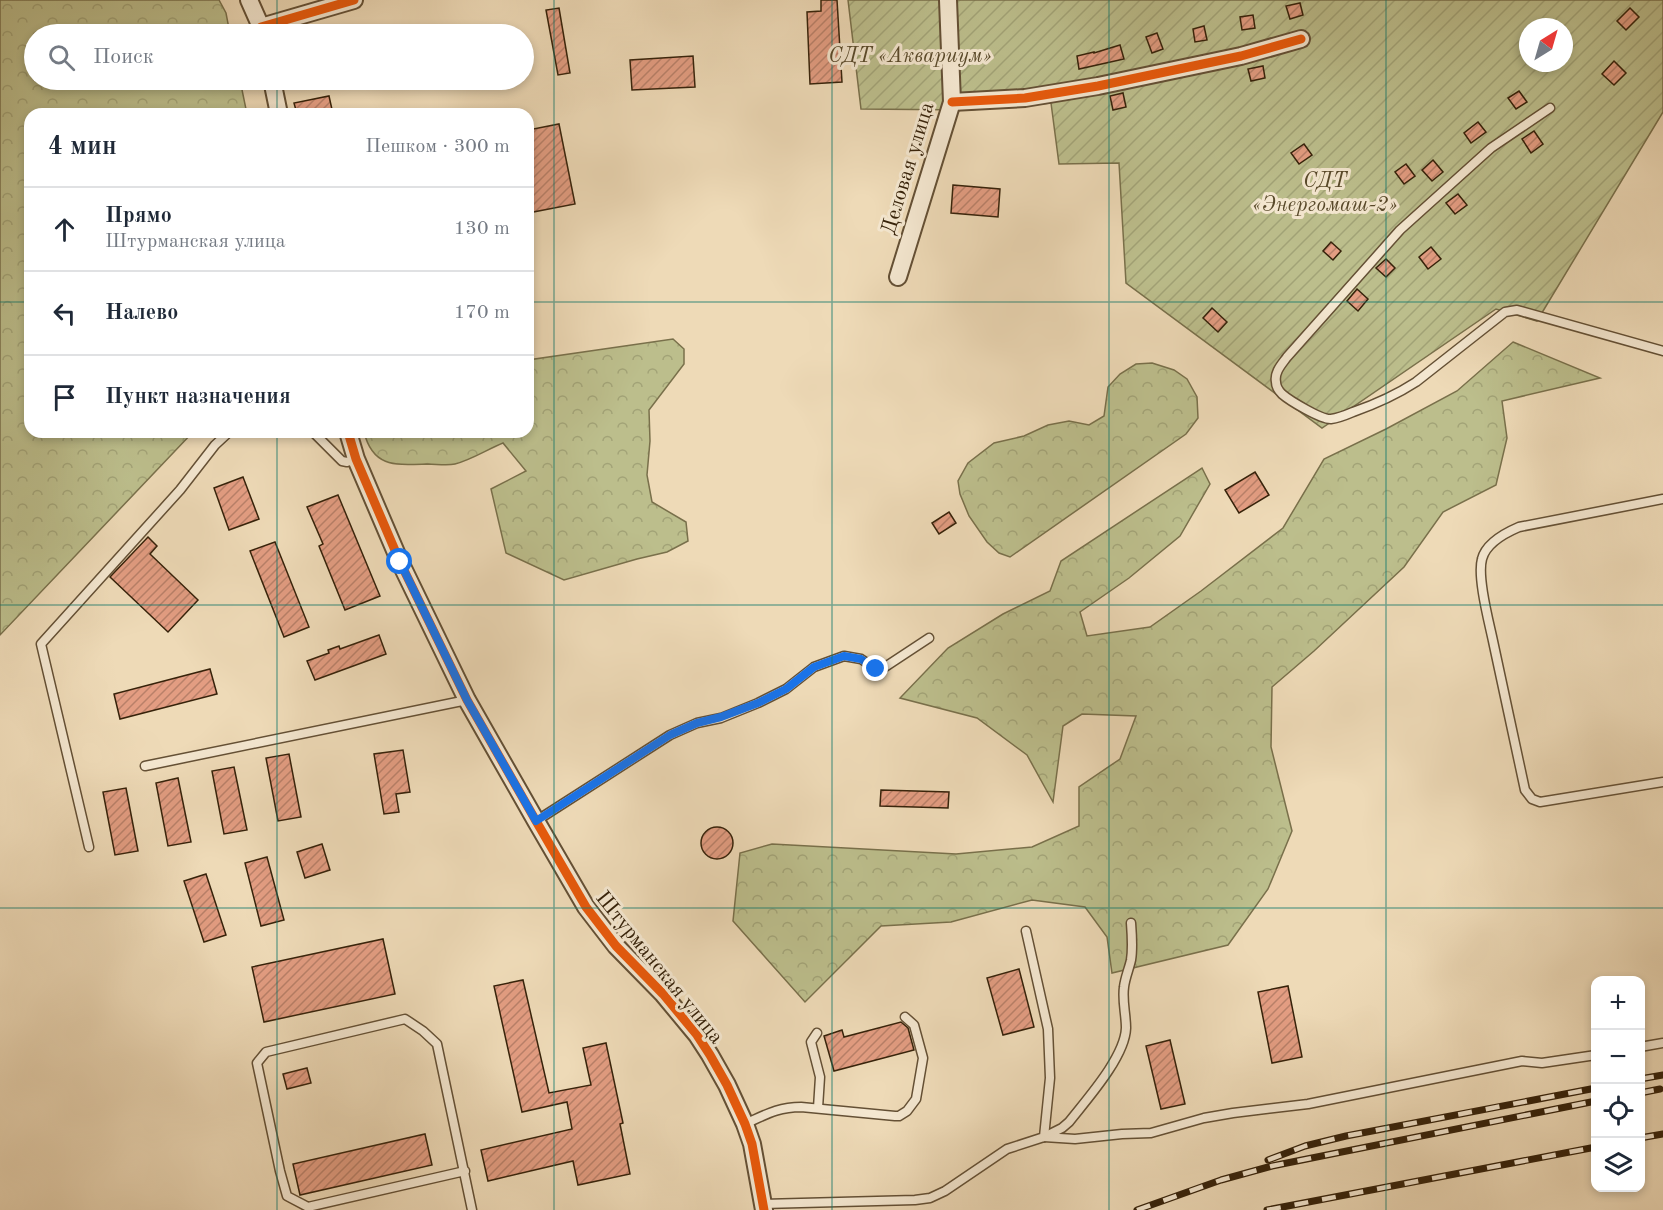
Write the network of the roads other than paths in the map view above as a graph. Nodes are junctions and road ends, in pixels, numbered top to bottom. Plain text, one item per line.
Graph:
1 (249, 0) edge
2 (354, 0) edge
3 (948, 0) edge
4 (259, 24) edge
5 (283, 24) edge
6 (1301, 39) dead end
7 (274, 90) edge
8 (952, 102) junction
9 (278, 108) edge
10 (1550, 108) dead end
11 (898, 277) dead end
12 (1663, 351) edge
13 (222, 438) edge
14 (319, 438) edge
15 (350, 438) edge
16 (356, 459) junction
17 (1663, 499) edge
18 (929, 638) dead end
19 (467, 700) junction
20 (145, 766) dead end
21 (1663, 782) edge
22 (536, 821) junction
23 (89, 847) dead end
24 (1131, 923) dead end
25 (1026, 931) dead end
26 (905, 1017) dead end
27 (817, 1033) dead end
28 (1663, 1043) edge
29 (1645, 1046) edge
30 (1591, 1056) edge
31 (818, 1108) junction
32 (745, 1124) junction
33 (1044, 1137) junction
34 (465, 1171) junction
35 (763, 1207) edge
36 (472, 1210) edge

1 - 4 street
2 - 5 street
3 - 8 street, Деловая улица
6 - 8 street
7 - 9 street
8 - 11 street, Деловая улица
10 - 12 lane
13 - 23 lane
14 - 16 lane
15 - 16 street, Штурманская улица
16 - 19 street, Штурманская улица
17 - 21 lane
18 - 22 lane
19 - 20 lane
19 - 22 street, Штурманская улица
22 - 32 street, Штурманская улица
24 - 33 lane
25 - 33 lane
26 - 31 lane
27 - 31 lane
28 - 29 lane
30 - 33 lane
31 - 32 lane
32 - 35 street, Штурманская улица
33 - 35 lane
34 - 34 lane
34 - 36 lane

